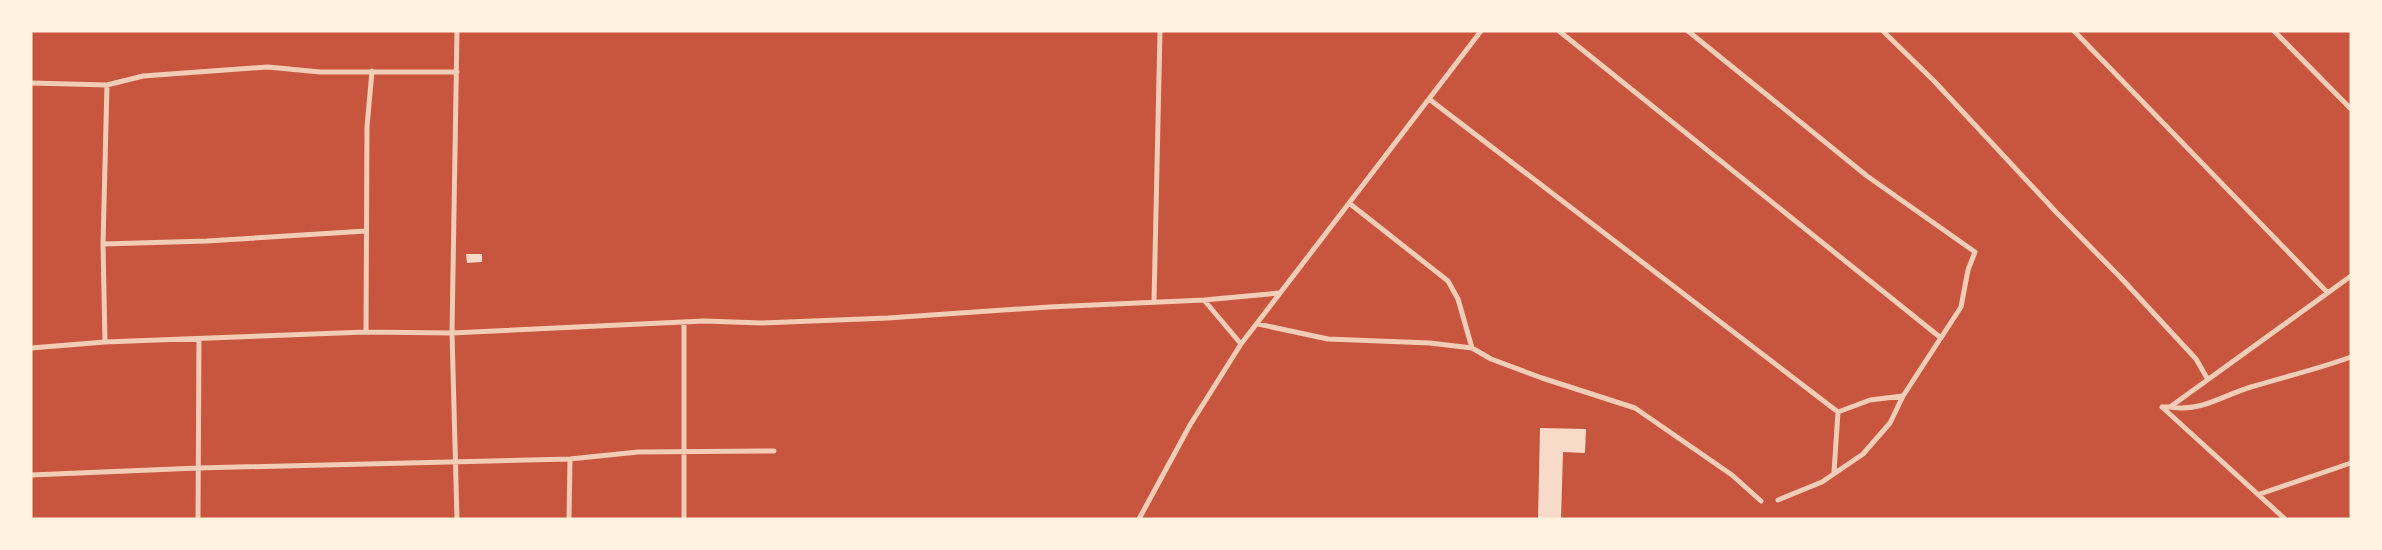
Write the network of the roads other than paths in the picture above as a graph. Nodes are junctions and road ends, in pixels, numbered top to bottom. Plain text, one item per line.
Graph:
1 (456, 31) edge
2 (1160, 31) edge
3 (1481, 31) edge
4 (1558, 31) edge
5 (1688, 31) edge
6 (1883, 31) edge
7 (2074, 31) edge
8 (2274, 31) edge
9 (372, 72) junction
10 (457, 72) junction
11 (31, 83) edge
12 (107, 85) junction
13 (1429, 99) junction
14 (2351, 109) edge
15 (1349, 203) junction
16 (366, 231) junction
17 (103, 244) junction
18 (2351, 276) edge
19 (2327, 292) junction
20 (1279, 293) junction
21 (1204, 300) junction
22 (1154, 302) junction
23 (684, 323) junction
24 (1258, 324) junction
25 (366, 332) junction
26 (452, 333) junction
27 (1941, 338) junction
28 (200, 340) junction
29 (105, 342) junction
30 (1241, 344) junction
31 (31, 348) edge
32 (1472, 348) junction
33 (2351, 357) edge
34 (2207, 378) junction
35 (1903, 396) junction
36 (2170, 406) junction
37 (1838, 412) junction
38 (682, 451) junction
39 (774, 451) dead end
40 (570, 459) junction
41 (456, 462) junction
42 (2351, 463) edge
43 (198, 468) junction
44 (1834, 472) junction
45 (31, 474) edge
46 (2260, 494) junction
47 (1778, 500) dead end
48 (1760, 501) dead end
49 (198, 519) edge
50 (457, 519) edge
51 (569, 519) edge
52 (684, 519) edge
53 (1139, 519) edge
54 (2285, 519) edge

1 - 10 street
2 - 22 street
3 - 13 street
4 - 27 street
5 - 27 street
6 - 34 street
7 - 19 street
8 - 14 street
9 - 10 street
9 - 12 street
9 - 16 street
10 - 26 street
11 - 12 street
12 - 17 street
13 - 15 street
13 - 37 street
15 - 20 street
15 - 32 street
16 - 17 street
16 - 25 street
17 - 29 street
18 - 19 street
19 - 34 street
20 - 21 street
20 - 24 street
21 - 22 street
21 - 30 street
22 - 23 street
23 - 26 street
23 - 38 street
24 - 30 street
24 - 32 street
25 - 26 street
25 - 28 street
26 - 41 street
27 - 35 street
28 - 29 street
28 - 43 street
29 - 31 street
30 - 53 street
32 - 48 street
33 - 36 street
34 - 36 street
35 - 37 street
35 - 44 street
36 - 46 street
37 - 44 street
38 - 39 street
38 - 40 street
38 - 52 street
40 - 41 street
40 - 51 street
41 - 43 street
41 - 50 street
42 - 46 street
43 - 45 street
43 - 49 street
44 - 47 street
46 - 54 street

